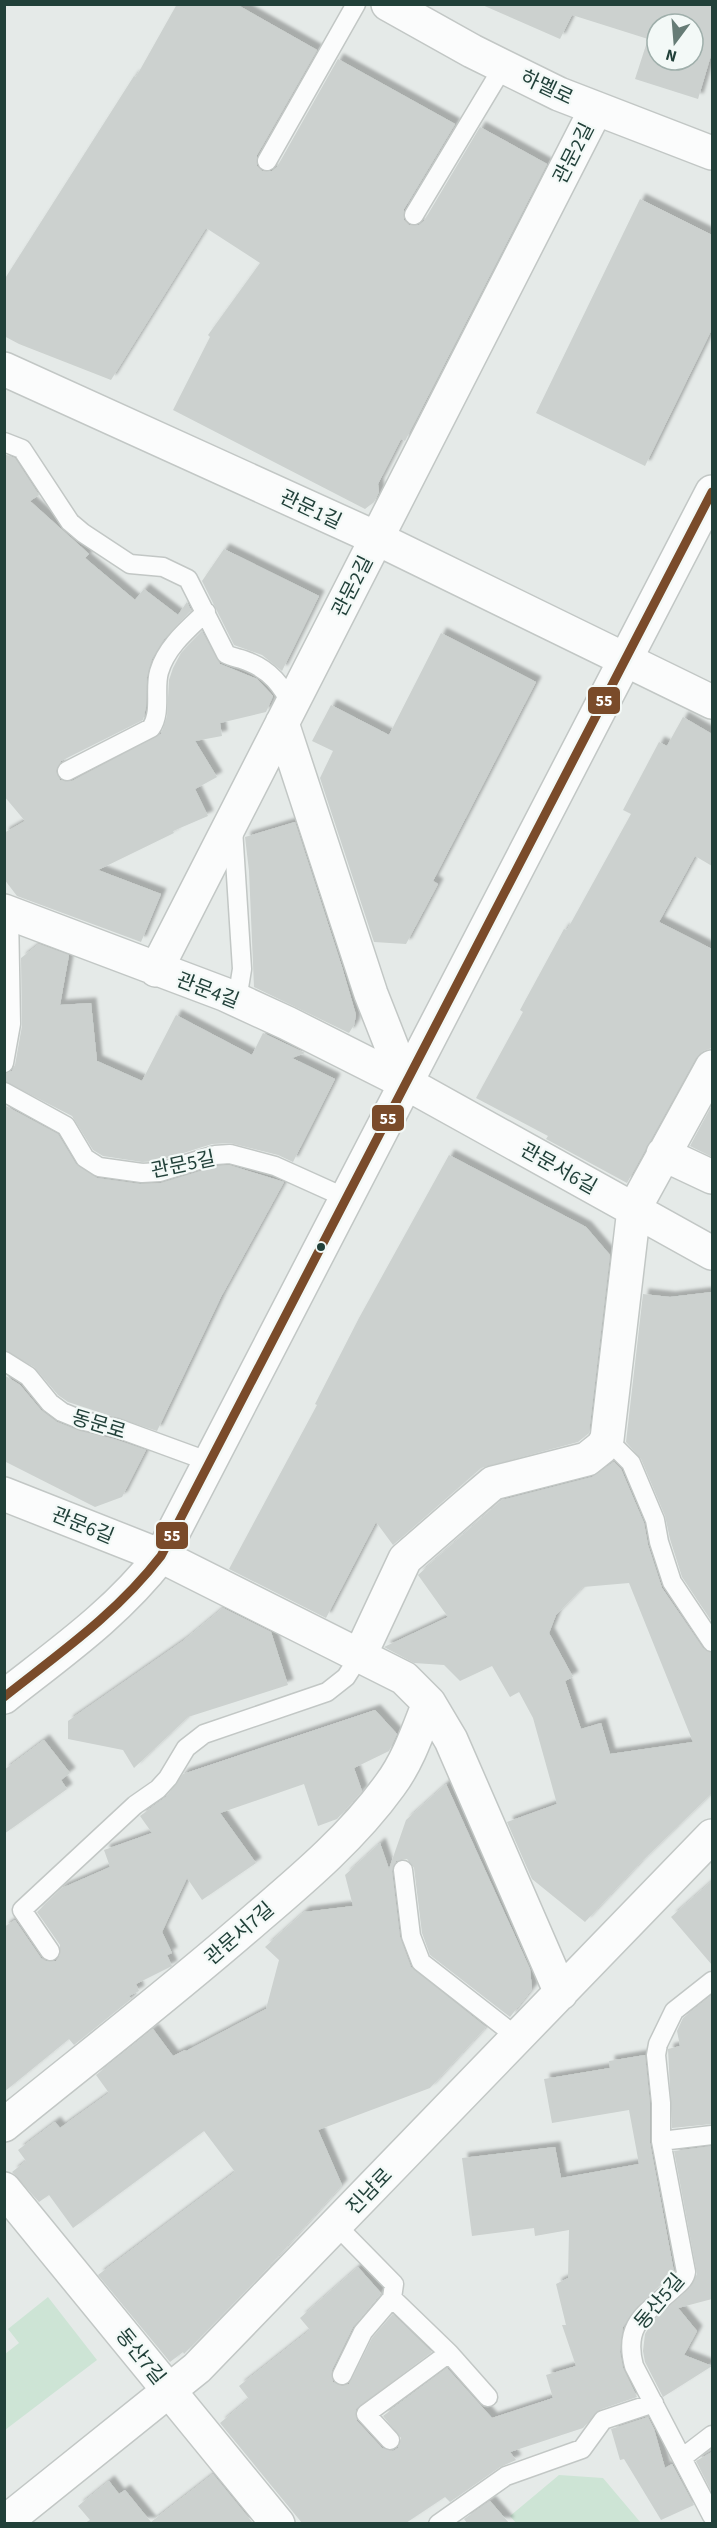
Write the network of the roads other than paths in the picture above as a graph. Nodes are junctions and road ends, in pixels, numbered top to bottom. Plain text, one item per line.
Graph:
1 (356, 4) edge
2 (388, 4) edge
3 (503, 67) junction
4 (596, 109) junction
5 (706, 154) edge
6 (267, 161) dead end
7 (414, 215) dead end
8 (4, 369) edge
9 (4, 442) edge
10 (712, 492) edge
11 (376, 538) junction
12 (206, 612) junction
13 (626, 658) junction
14 (712, 702) edge
15 (287, 714) junction
16 (67, 771) dead end
17 (233, 821) junction
18 (7, 912) edge
19 (156, 970) junction
20 (237, 1000) junction
21 (4, 1063) edge
22 (712, 1067) edge
23 (406, 1083) junction
24 (4, 1092) edge
25 (663, 1154) junction
26 (712, 1177) edge
27 (346, 1198) junction
28 (634, 1209) junction
29 (712, 1253) edge
30 (4, 1361) edge
31 (607, 1438) junction
32 (210, 1462) junction
33 (4, 1494) edge
34 (161, 1556) junction
35 (712, 1642) edge
36 (360, 1655) junction
37 (4, 1697) edge
38 (429, 1703) junction
39 (712, 1836) edge
40 (403, 1870) dead end
41 (50, 1951) dead end
42 (712, 1981) edge
43 (561, 1993) junction
44 (517, 2037) junction
45 (4, 2125) edge
46 (712, 2135) edge
47 (661, 2141) junction
48 (4, 2189) edge
49 (336, 2225) junction
50 (392, 2298) junction
51 (449, 2353) junction
52 (342, 2375) dead end
53 (170, 2392) junction
54 (489, 2397) dead end
55 (654, 2403) junction
56 (712, 2435) edge
57 (390, 2440) dead end
58 (682, 2458) junction
59 (711, 2511) edge
60 (4, 2523) edge
61 (278, 2523) edge
62 (438, 2523) edge

1 - 6 lane
2 - 3 street, 하멜로
3 - 4 street, 하멜로
3 - 7 lane
4 - 5 street, 하멜로
4 - 11 street, 관문2길
8 - 11 street, 관문1길
9 - 12 lane
10 - 13 street
11 - 13 street, 관문1길
11 - 15 street, 관문2길
12 - 15 lane
12 - 16 lane
13 - 14 street, 관문1길
13 - 23 street
15 - 17 street, 관문2길
15 - 23 street
17 - 19 street, 관문2길
17 - 20 lane
18 - 19 street, 관문4길
18 - 21 lane
19 - 20 street, 관문4길
20 - 23 street, 관문4길
22 - 25 street
23 - 27 street
23 - 28 street, 관문서6길
24 - 27 lane, 관문5길
25 - 26 street
25 - 28 street
27 - 32 street
28 - 29 street, 관문서6길
28 - 31 street
30 - 32 lane, 동문로
31 - 35 lane
31 - 36 street
32 - 34 street
33 - 34 street, 관문6길
34 - 36 street
34 - 37 street
36 - 38 street
36 - 41 lane
38 - 43 street
38 - 45 street, 관문서7길
39 - 43 street, 진남로
40 - 44 lane
42 - 47 lane, 동산5길
43 - 44 street, 진남로
44 - 49 street, 진남로
46 - 47 lane
47 - 55 lane, 동산5길
48 - 53 street, 동산7길
49 - 50 lane
49 - 53 street, 진남로
50 - 51 lane
50 - 52 lane
51 - 54 lane
51 - 57 lane
53 - 60 street, 진남로
53 - 61 street, 동산7길
55 - 58 lane, 동산5길
55 - 62 lane
56 - 58 lane
58 - 59 lane, 동산5길

